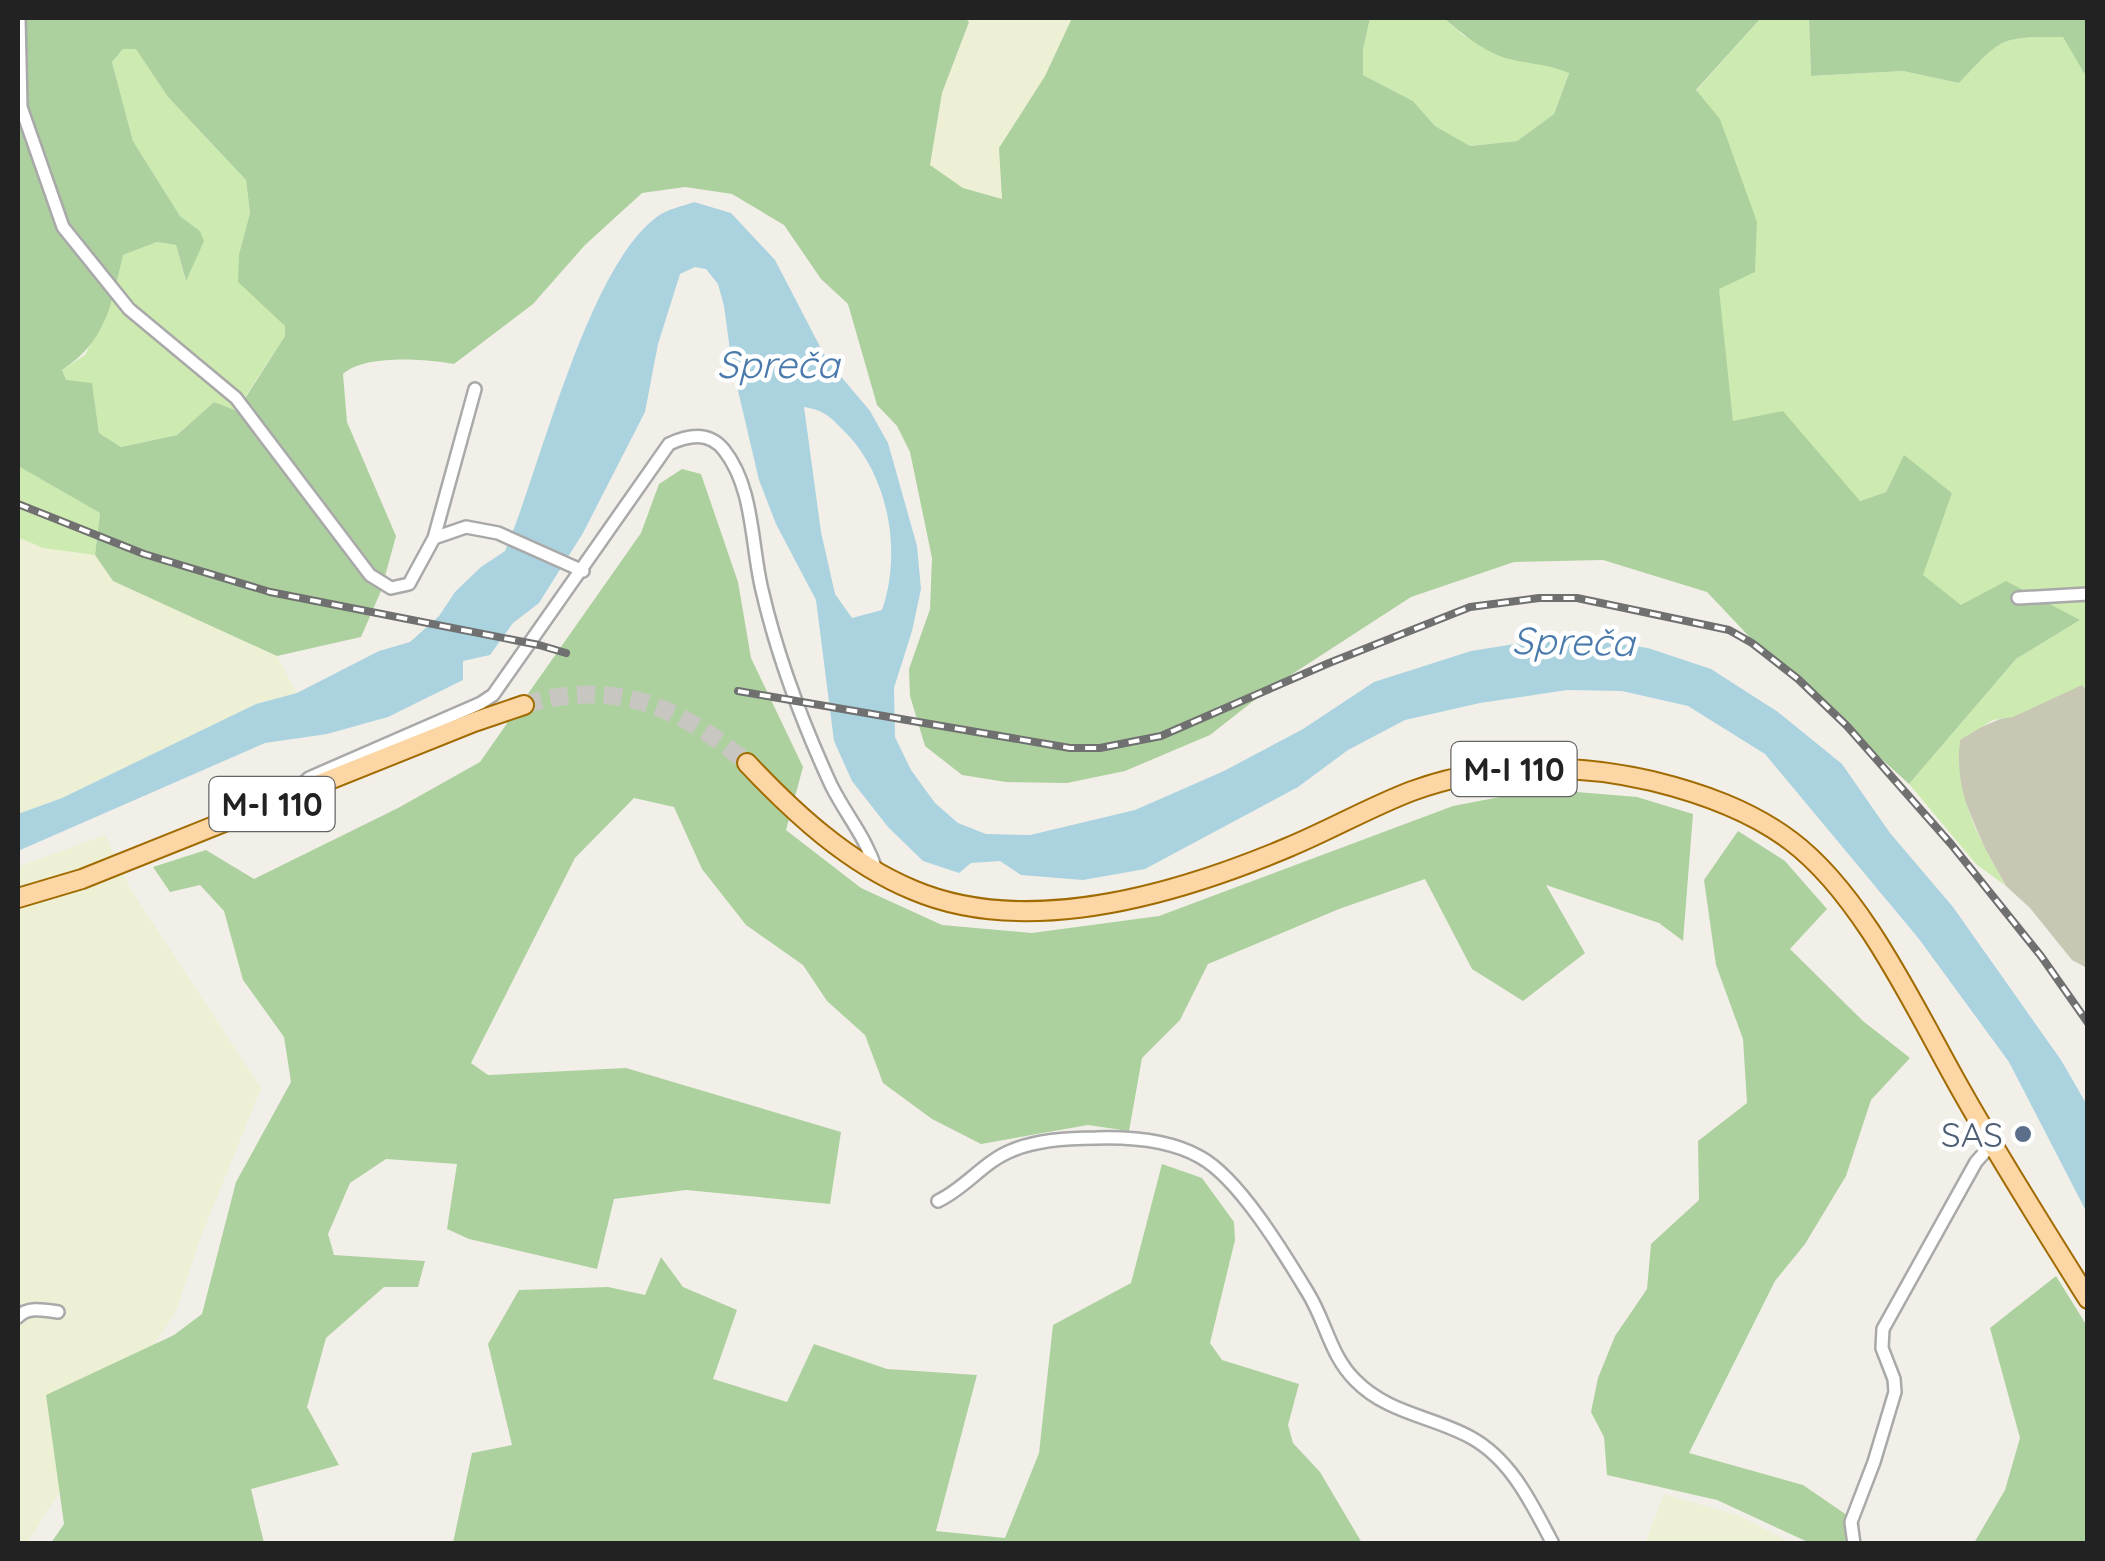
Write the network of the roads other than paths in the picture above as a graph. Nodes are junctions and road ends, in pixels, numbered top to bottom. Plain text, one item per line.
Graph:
1 (19, 18) edge
2 (475, 389) dead end
3 (434, 538) junction
4 (578, 567) junction
5 (2088, 594) edge
6 (2018, 598) dead end
7 (524, 705) tunnel mouth
8 (747, 762) tunnel mouth
9 (298, 793) junction
10 (878, 872) junction
11 (18, 898) edge
12 (1992, 1144) junction
13 (938, 1201) dead end
14 (2088, 1299) edge
15 (58, 1312) dead end
16 (18, 1317) edge
17 (1552, 1544) edge
18 (1854, 1544) edge

1 - 3 street
2 - 3 street
3 - 4 street
4 - 9 street
4 - 10 street
5 - 6 street
7 - 9 main road, M-I 110
8 - 10 main road, M-I 110
9 - 11 main road, M-I 110
10 - 12 main road, M-I 110
12 - 14 main road, M-I 110
12 - 18 street
13 - 17 street
15 - 16 street

